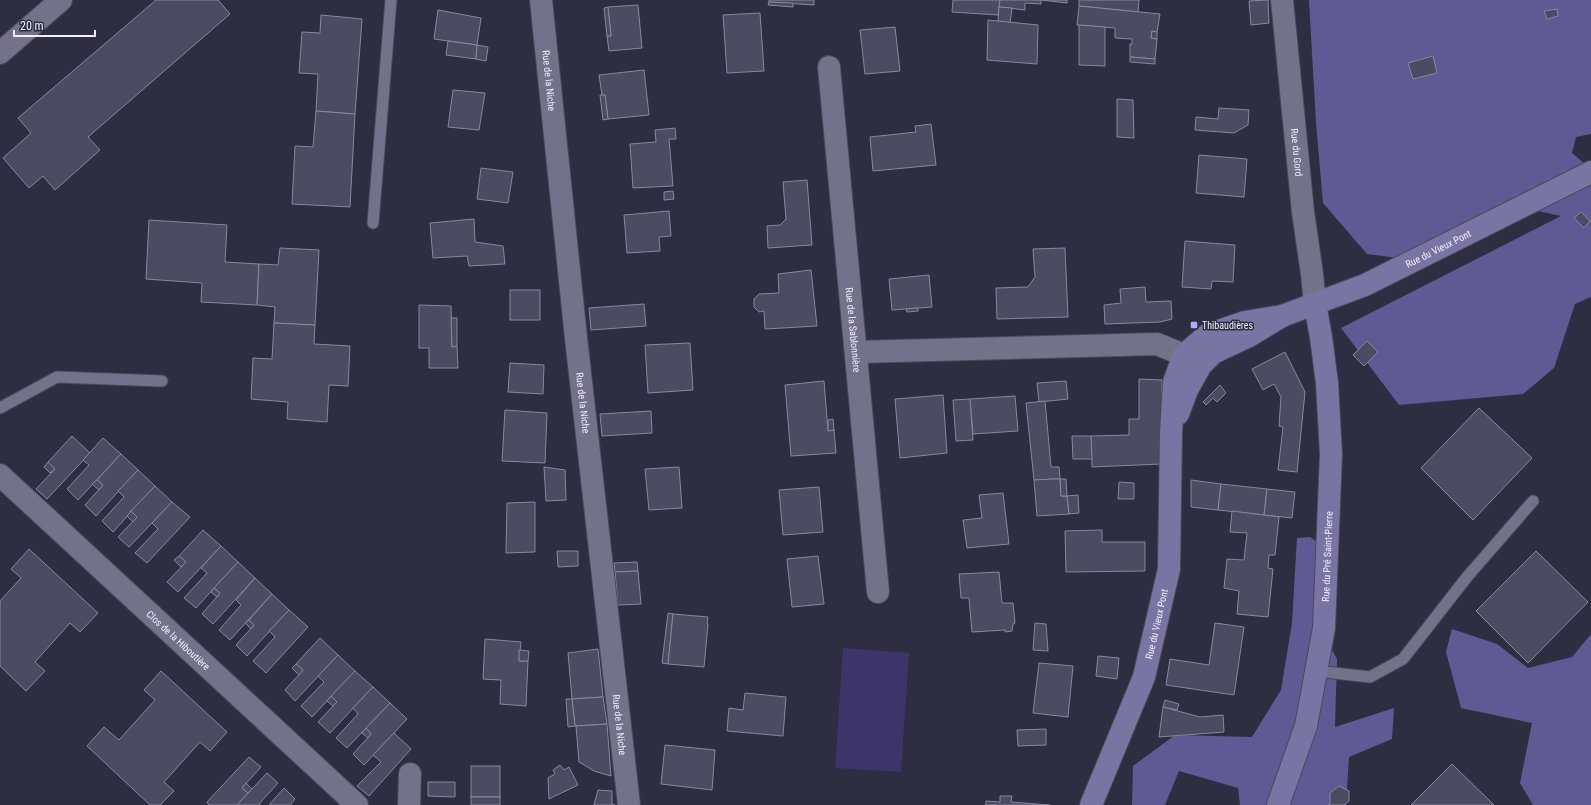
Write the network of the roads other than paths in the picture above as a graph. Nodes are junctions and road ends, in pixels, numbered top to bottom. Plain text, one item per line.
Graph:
1 (61, 0) edge
2 (391, 0) edge
3 (542, 0) edge
4 (1282, 0) edge
5 (0, 53) edge
6 (829, 67) dead end
7 (1591, 172) edge
8 (373, 223) dead end
9 (1315, 304) junction
10 (856, 352) junction
11 (1192, 360) junction
12 (162, 381) dead end
13 (0, 408) edge
14 (0, 475) edge
15 (1533, 501) dead end
16 (878, 592) dead end
17 (1316, 671) junction
18 (410, 774) dead end
19 (357, 805) edge
20 (409, 805) edge
21 (629, 805) edge
22 (1091, 805) edge
23 (1278, 805) edge

1 - 5 street
2 - 8 lane
3 - 21 street, Rue de la Niche
4 - 9 street, Rue du Gord
6 - 10 street, Rue de la Sablonnière
7 - 9 street, Rue du Vieux Pont
9 - 11 street, Rue du Vieux Pont
9 - 17 street, Rue du Pré Saint-Pierre
10 - 11 street
10 - 16 street, Rue de la Sablonnière
11 - 22 street, Rue du Vieux Pont
12 - 13 lane
14 - 19 street, Clos de la Hiboutière
15 - 17 lane
17 - 23 street, Rue du Pré Saint-Pierre
18 - 20 street

